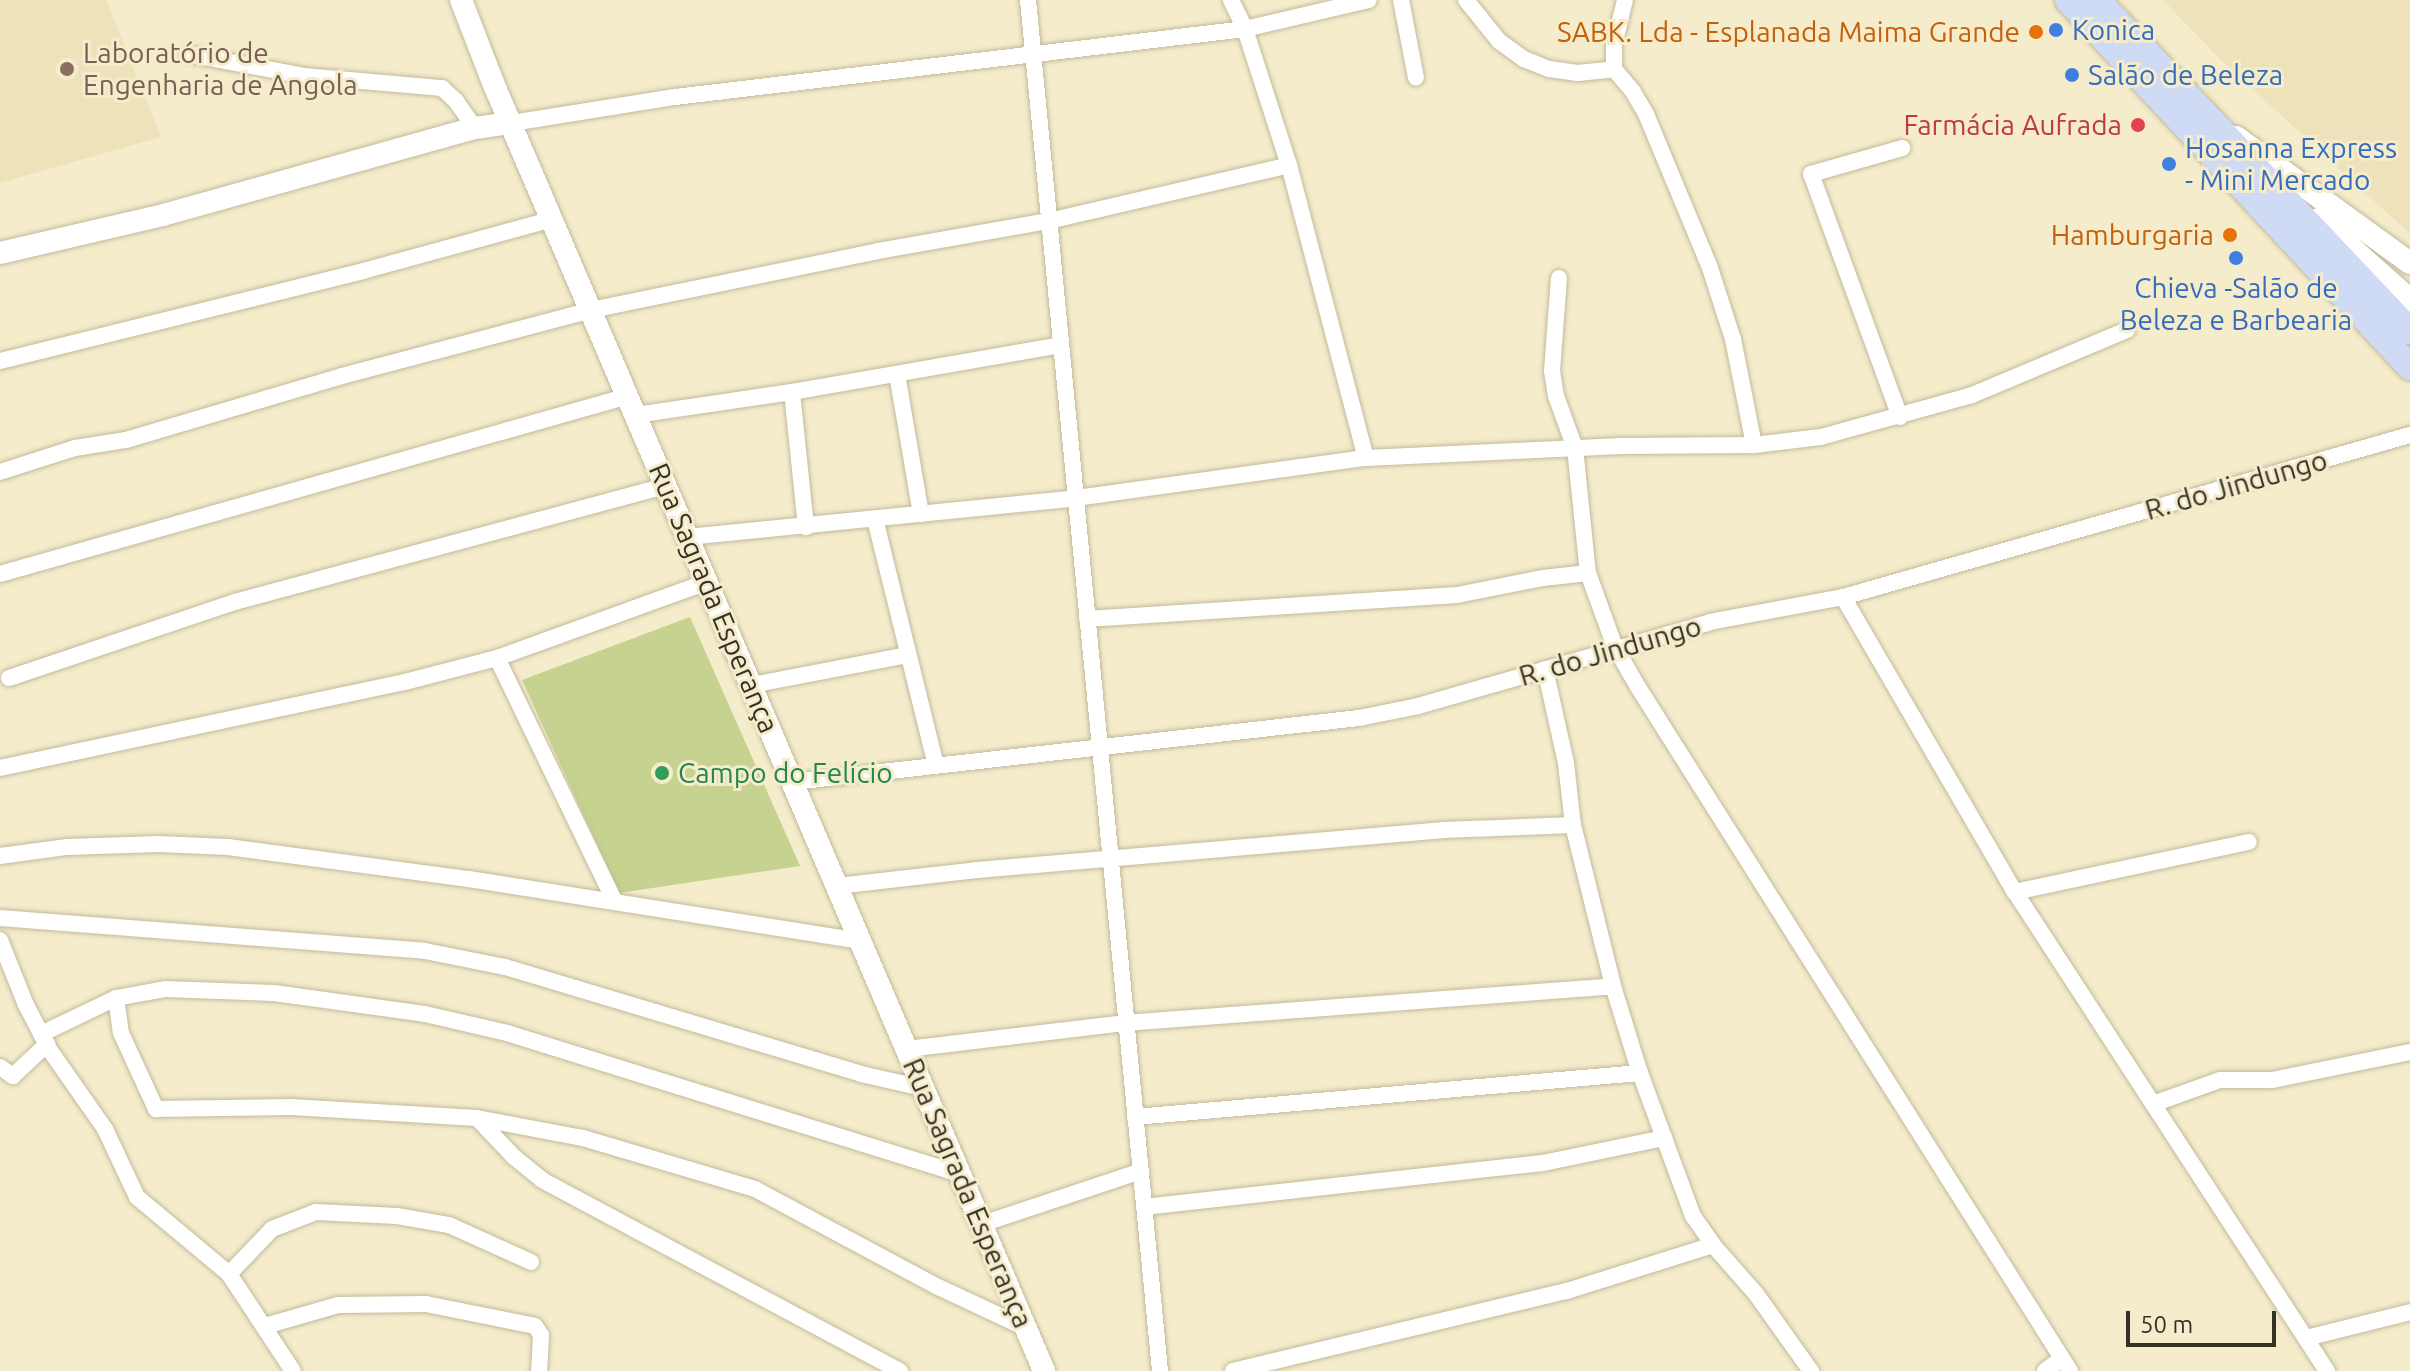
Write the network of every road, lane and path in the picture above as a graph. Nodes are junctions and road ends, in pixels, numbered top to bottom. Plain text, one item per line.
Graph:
1 (461, 0) edge
2 (1028, 0) edge
3 (1231, 0) edge
4 (1369, 0) edge
5 (1401, 0) edge
6 (1466, 0) edge
7 (1625, 0) edge
8 (2068, 0) edge
9 (2097, 0) edge
10 (1245, 29) junction
11 (188, 54) dead end
12 (1033, 55) junction
13 (1614, 69) junction
14 (1416, 78) dead end
15 (512, 123) junction
16 (2214, 123) junction
17 (475, 128) junction
18 (2236, 146) junction
19 (1902, 148) dead end
20 (1289, 165) junction
21 (553, 219) junction
22 (1049, 221) junction
23 (0, 253) edge
24 (2410, 263) edge
25 (1559, 278) dead end
26 (2410, 301) edge
27 (591, 310) junction
28 (2127, 330) dead end
29 (2410, 331) edge
30 (1061, 345) junction
31 (0, 361) edge
32 (2410, 367) edge
33 (897, 374) junction
34 (792, 392) junction
35 (632, 406) junction
36 (1900, 417) junction
37 (2410, 435) edge
38 (1754, 445) junction
39 (1575, 448) junction
40 (1366, 458) junction
41 (0, 472) edge
42 (666, 486) junction
43 (1076, 498) junction
44 (921, 514) junction
45 (875, 519) junction
46 (806, 527) junction
47 (688, 537) junction
48 (1588, 573) junction
49 (0, 574) edge
50 (707, 582) junction
51 (1843, 597) junction
52 (1087, 619) junction
53 (1615, 647) junction
54 (908, 655) junction
55 (497, 658) junction
56 (1545, 669) junction
57 (9, 678) dead end
58 (752, 685) junction
59 (1100, 747) junction
60 (936, 766) junction
61 (0, 768) edge
62 (793, 782) junction
63 (1573, 825) junction
64 (2249, 842) dead end
65 (0, 856) edge
66 (1111, 859) junction
67 (837, 886) junction
68 (2015, 892) junction
69 (615, 902) junction
70 (0, 918) edge
71 (0, 940) edge
72 (861, 941) junction
73 (1613, 986) junction
74 (116, 998) junction
75 (1126, 1023) junction
76 (44, 1039) junction
77 (907, 1049) junction
78 (2410, 1052) edge
79 (0, 1067) edge
80 (1640, 1073) junction
81 (923, 1088) junction
82 (2153, 1104) junction
83 (1135, 1117) junction
84 (477, 1118) junction
85 (1664, 1138) junction
86 (1141, 1171) junction
87 (960, 1174) junction
88 (1144, 1207) junction
89 (982, 1224) junction
90 (1713, 1245) junction
91 (531, 1262) dead end
92 (229, 1274) junction
93 (2410, 1312) edge
94 (265, 1326) junction
95 (1026, 1328) junction
96 (2306, 1338) junction
97 (2066, 1364) edge
98 (293, 1371) edge
99 (539, 1371) edge
100 (900, 1371) edge
101 (1044, 1371) edge
102 (1160, 1371) edge
103 (1233, 1371) edge
104 (1811, 1371) edge
105 (2045, 1371) edge
106 (2327, 1371) edge

1 - 15 street, Rua Sagrada Esperança
2 - 12 street
3 - 10 street
4 - 10 street
5 - 14 street
6 - 13 street
7 - 13 street
8 - 32 main road
9 - 16 main road
10 - 12 street
10 - 20 street
11 - 17 street
12 - 15 street
12 - 22 street
13 - 38 street
15 - 17 street
15 - 21 street, Rua Sagrada Esperança
16 - 18 main road
16 - 24 street
17 - 23 street
18 - 26 main road
18 - 29 main road
19 - 36 street
20 - 22 street
20 - 40 street
21 - 27 street, Rua Sagrada Esperança
21 - 31 street
22 - 27 street
22 - 30 street
25 - 39 street
27 - 35 street, Rua Sagrada Esperança
27 - 41 street
28 - 36 street
30 - 33 street
30 - 43 street
33 - 34 street
33 - 44 street
34 - 35 street
34 - 46 street
35 - 42 street, Rua Sagrada Esperança
35 - 49 street
36 - 38 street
37 - 51 street, R. do Jindungo
38 - 39 street
39 - 40 street
39 - 48 street
40 - 43 street
42 - 47 street, Rua Sagrada Esperança
42 - 57 street
43 - 44 street
43 - 52 street
44 - 45 street
45 - 46 street
45 - 54 street
46 - 47 street
47 - 50 street, Rua Sagrada Esperança
48 - 52 street
48 - 53 street
50 - 55 street
50 - 58 street, Rua Sagrada Esperança
51 - 53 street, R. do Jindungo
51 - 68 street
52 - 59 street
53 - 56 street, R. do Jindungo
53 - 97 street
54 - 58 street
54 - 60 street
55 - 61 street
55 - 69 street
56 - 59 street, R. do Jindungo
56 - 63 street
58 - 62 street, Rua Sagrada Esperança
59 - 60 street, R. do Jindungo
59 - 66 street
60 - 62 street, R. do Jindungo
62 - 67 street, Rua Sagrada Esperança
63 - 66 street
63 - 73 street
64 - 68 street
65 - 69 street
66 - 67 street
66 - 75 street
67 - 72 street, Rua Sagrada Esperança
68 - 82 street
69 - 72 street
70 - 81 street
71 - 76 street
72 - 77 street, Rua Sagrada Esperança
73 - 75 street
73 - 80 street
74 - 76 street
74 - 84 street
74 - 87 street
75 - 77 street
75 - 83 street
76 - 79 street
76 - 92 street
77 - 81 street, Rua Sagrada Esperança
78 - 82 street
80 - 83 street
80 - 85 street
81 - 87 street, Rua Sagrada Esperança
82 - 96 street
83 - 86 street
84 - 95 street
84 - 100 street
85 - 88 street
85 - 90 street
86 - 88 street
86 - 89 street
87 - 89 street, Rua Sagrada Esperança
88 - 102 street
89 - 95 street, Rua Sagrada Esperança
90 - 103 street
90 - 104 street
91 - 92 street
92 - 94 street
93 - 96 street
94 - 98 street
94 - 99 street
95 - 101 street, Rua Sagrada Esperança
96 - 106 street
97 - 105 street

